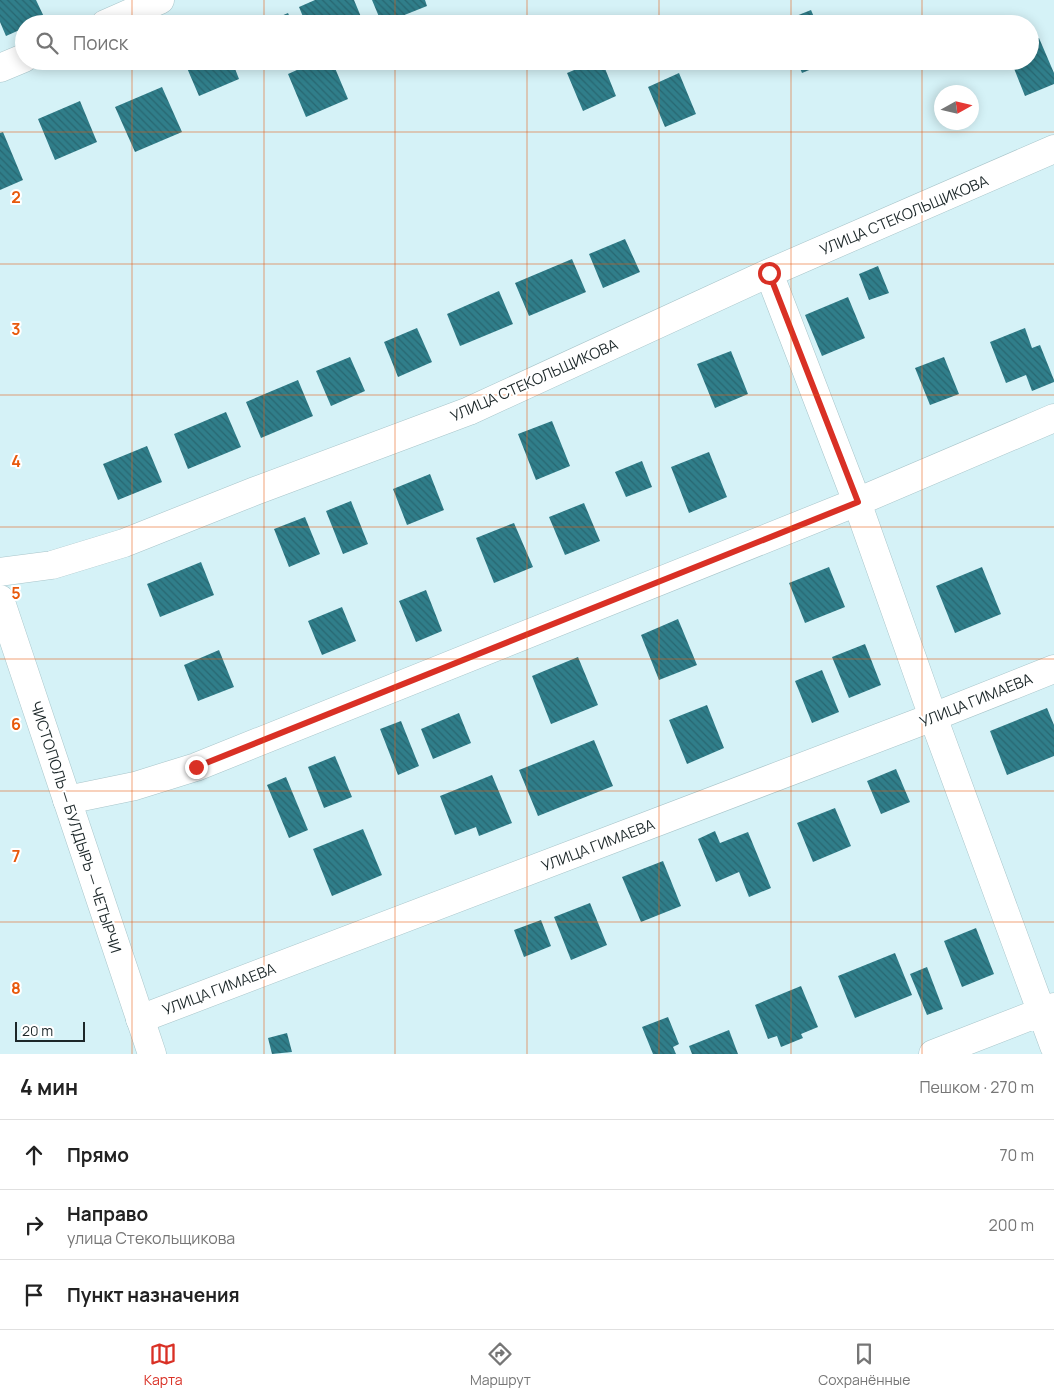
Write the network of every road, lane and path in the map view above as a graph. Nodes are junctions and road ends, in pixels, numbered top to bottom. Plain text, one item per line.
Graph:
1 (160, 0) edge
2 (125, 15) edge
3 (15, 62) edge
4 (0, 68) edge
5 (1054, 149) edge
6 (769, 273) junction
7 (1054, 418) edge
8 (858, 502) junction
9 (0, 572) edge
10 (0, 599) edge
11 (1054, 668) edge
12 (933, 717) junction
13 (67, 800) junction
14 (1047, 1010) edge
15 (140, 1020) junction
16 (1054, 1046) edge
17 (152, 1054) edge
18 (934, 1054) edge

1 - 2 street
3 - 4 street
5 - 6 street, УЛИЦА СТЕКОЛЬЩИКОВА
6 - 8 street
6 - 9 street, УЛИЦА СТЕКОЛЬЩИКОВА
7 - 8 street
8 - 12 street
8 - 13 street
10 - 13 street, ЧИСТОПОЛЬ — БУЛДЫРЬ — ЧЕТЫРЧИ
11 - 12 street, УЛИЦА ГИМАЕВА
12 - 14 street
12 - 15 street, УЛИЦА ГИМАЕВА
13 - 15 street, ЧИСТОПОЛЬ — БУЛДЫРЬ — ЧЕТЫРЧИ
14 - 16 street
14 - 18 street
15 - 17 street, ЧИСТОПОЛЬ — БУЛДЫРЬ — ЧЕТЫРЧИ

